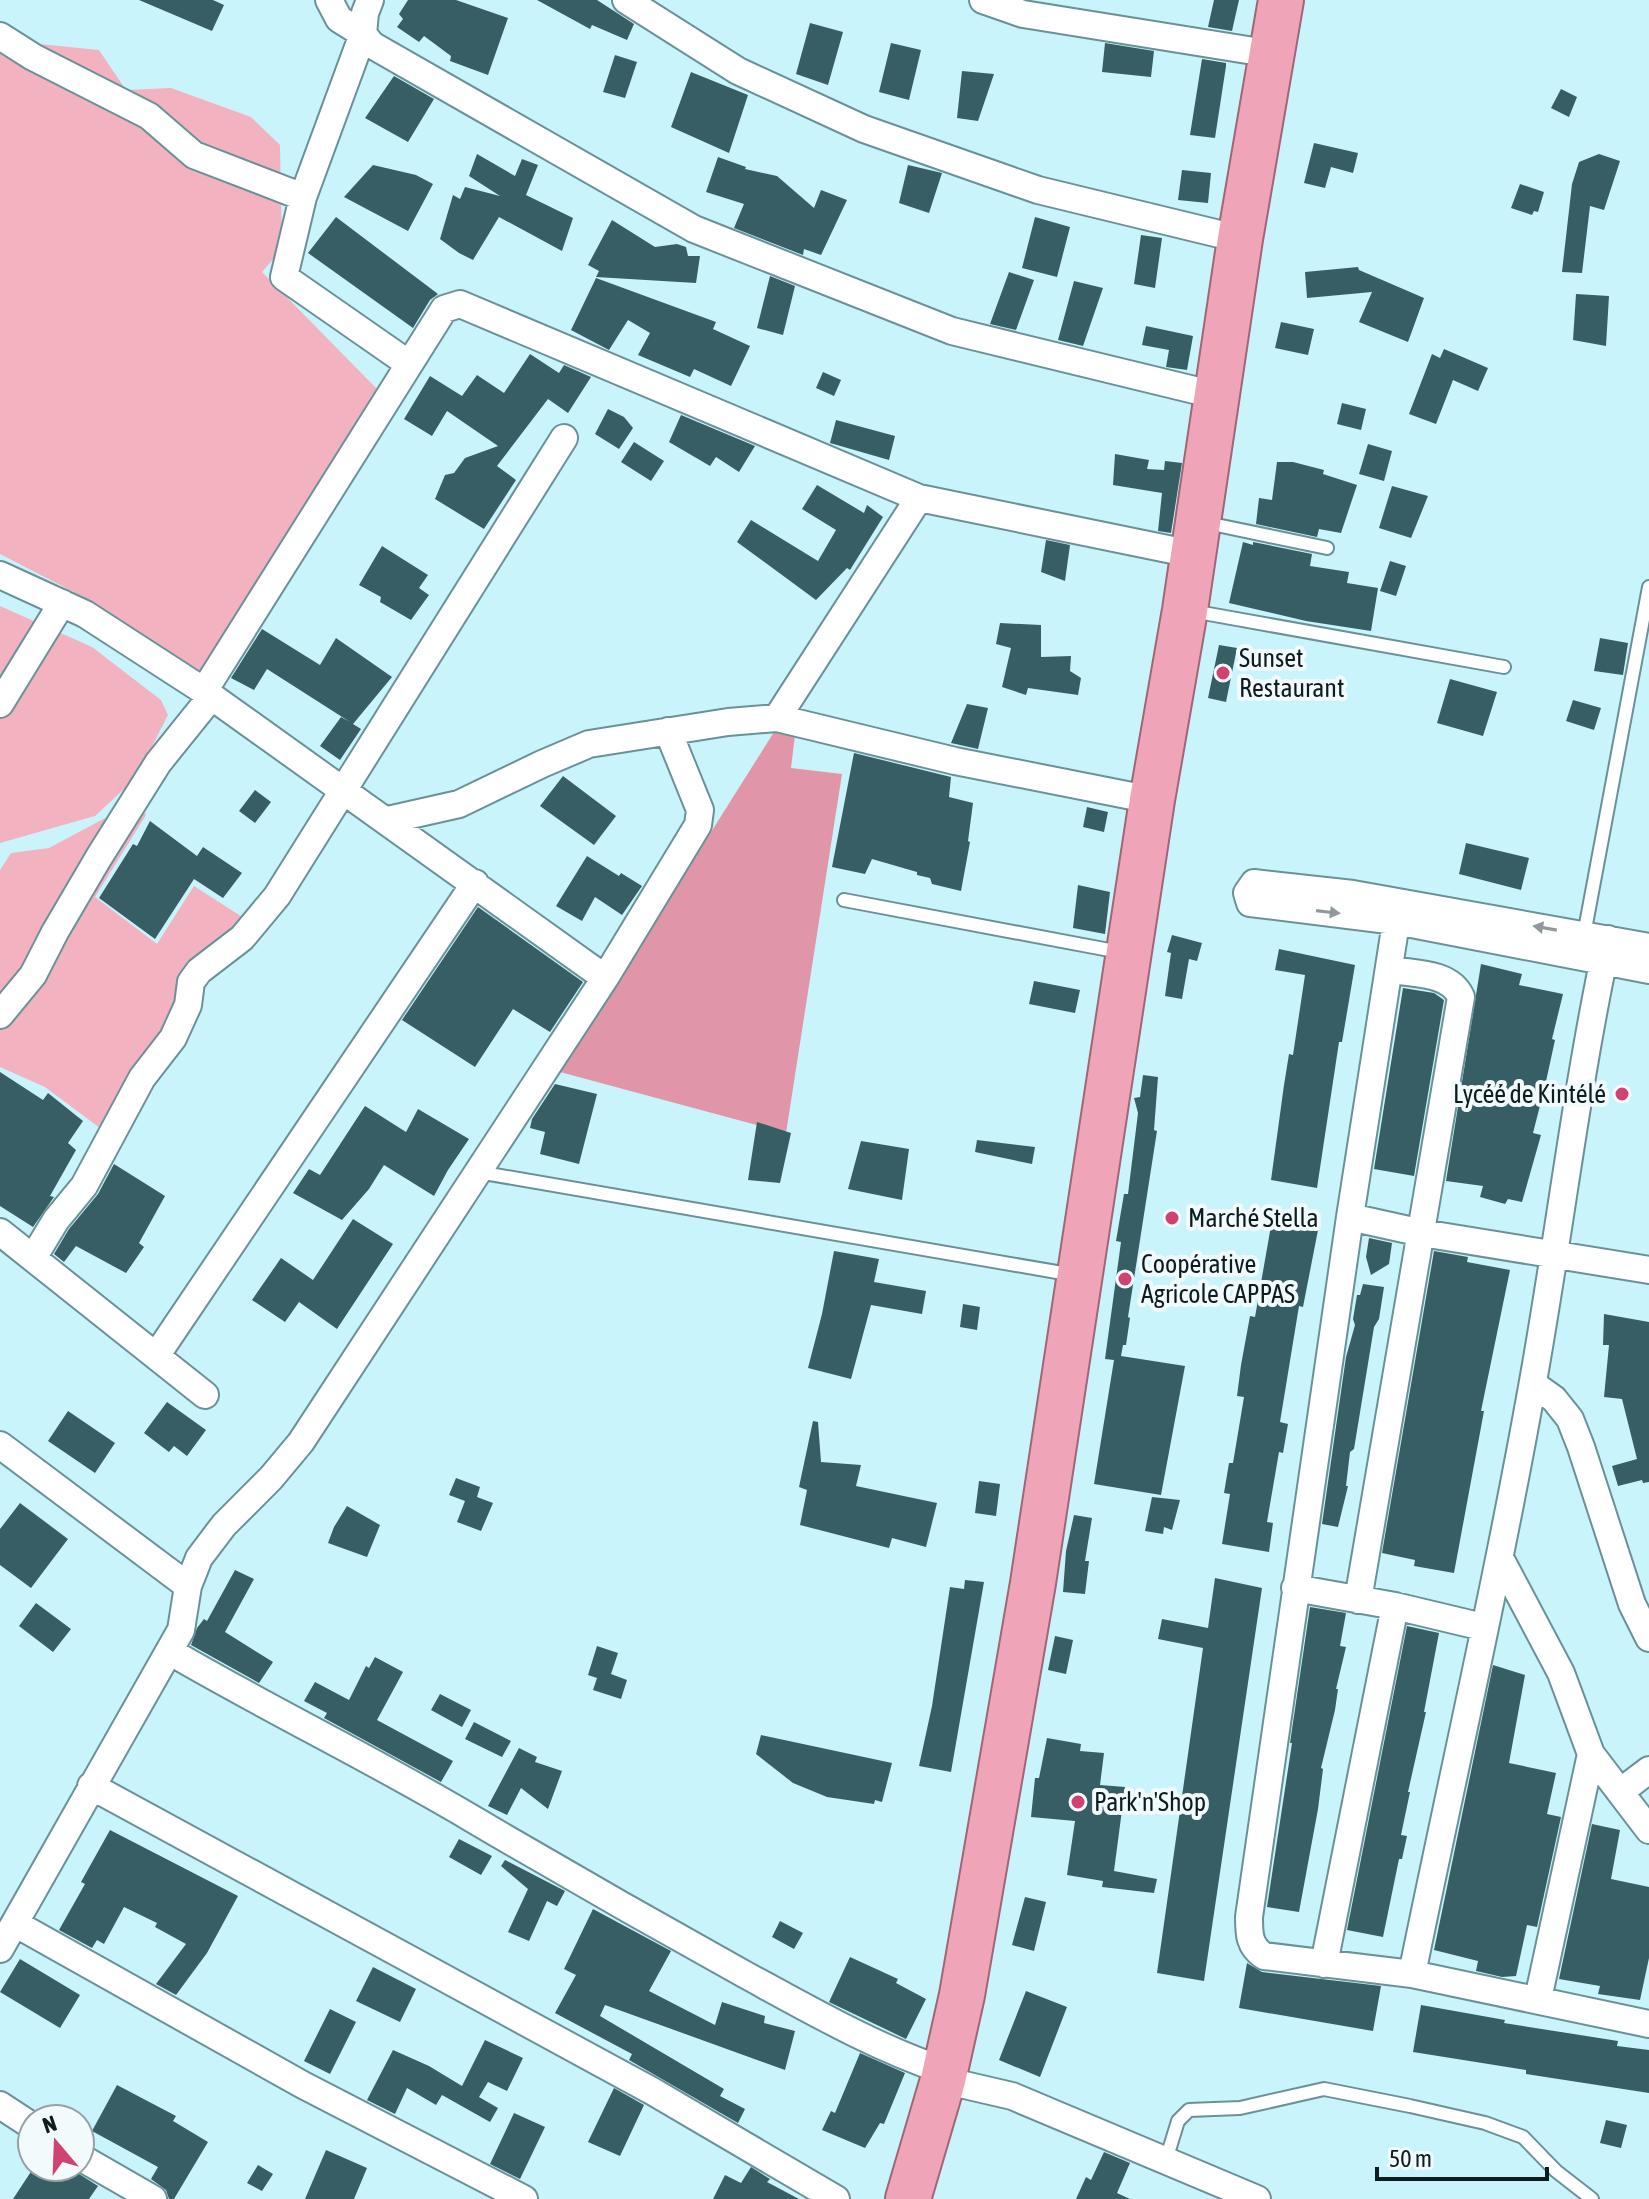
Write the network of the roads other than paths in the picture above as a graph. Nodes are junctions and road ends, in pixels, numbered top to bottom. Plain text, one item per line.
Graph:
1 (329, 0) edge
2 (370, 0) edge
3 (626, 0) edge
4 (983, 0) edge
5 (1281, 0) edge
6 (363, 34) junction
7 (0, 36) edge
8 (1272, 54) junction
9 (303, 197) junction
10 (1240, 239) junction
11 (409, 364) junction
12 (1215, 395) junction
13 (564, 438) dead end
14 (919, 498) junction
15 (1194, 537) junction
16 (1327, 548) dead end
17 (0, 575) edge
18 (1649, 587) edge
19 (62, 603) junction
20 (1185, 610) junction
21 (1504, 667) dead end
22 (207, 694) junction
23 (0, 704) edge
24 (777, 718) junction
25 (668, 731) junction
26 (343, 788) junction
27 (1152, 800) junction
28 (388, 820) junction
29 (475, 883) junction
30 (844, 900) dead end
31 (1598, 945) junction
32 (1649, 947) edge
33 (1129, 954) junction
34 (1391, 970) junction
35 (1649, 970) edge
36 (605, 978) junction
37 (0, 1015) edge
38 (478, 1172) junction
39 (1350, 1217) junction
40 (0, 1232) edge
41 (1422, 1233) junction
42 (1553, 1253) junction
43 (33, 1258) junction
44 (1649, 1270) edge
45 (1080, 1276) junction
46 (156, 1356) junction
47 (1533, 1384) junction
48 (205, 1395) dead end
49 (0, 1445) edge
50 (1500, 1558) junction
51 (188, 1586) junction
52 (1295, 1588) junction
53 (1358, 1600) junction
54 (1395, 1606) junction
55 (1483, 1627) junction
56 (1649, 1638) edge
57 (169, 1651) junction
58 (1591, 1754) junction
59 (1649, 1770) edge
60 (91, 1786) junction
61 (1620, 1792) junction
62 (1649, 1830) edge
63 (16, 1924) junction
64 (0, 1949) edge
65 (1324, 1964) junction
66 (1412, 1974) junction
67 (1538, 1999) junction
68 (1649, 2024) edge
69 (944, 2075) junction
70 (1166, 2160) junction
71 (96, 2166) edge
72 (153, 2199) edge
73 (524, 2199) edge
74 (836, 2199) edge
75 (908, 2199) edge
76 (1257, 2199) edge
77 (1592, 2199) edge

1 - 6 street
2 - 6 street
3 - 10 street
4 - 8 street
5 - 8 highway
6 - 9 street
6 - 12 street
7 - 9 street
8 - 10 highway
9 - 11 street
10 - 12 highway
11 - 14 street
11 - 22 street
12 - 15 highway
13 - 26 street
14 - 15 street
14 - 24 street
15 - 16 lane
15 - 20 highway
17 - 19 street
18 - 31 lane
19 - 22 street
19 - 23 street
20 - 21 lane
20 - 27 highway
22 - 26 street
22 - 37 street
24 - 25 street
24 - 27 street
25 - 28 street
25 - 36 street
26 - 28 street
26 - 43 street
27 - 33 highway
28 - 29 street
29 - 36 street
29 - 46 street
30 - 33 lane
31 - 32 street
31 - 34 street
31 - 35 street
31 - 42 street
33 - 45 highway
34 - 39 street
34 - 41 street
36 - 38 street
38 - 45 lane
38 - 51 street
39 - 41 street
39 - 52 street
40 - 43 street
41 - 42 street
41 - 53 street
42 - 44 street
42 - 47 street
43 - 46 street
45 - 69 highway
46 - 48 street
47 - 50 street
47 - 56 street
49 - 51 street
50 - 55 street
50 - 58 street
51 - 57 street
52 - 53 street
52 - 65 street
53 - 54 street
54 - 55 street
54 - 65 street
55 - 66 street
57 - 60 street
57 - 69 street
58 - 61 street
58 - 67 street
59 - 61 street
60 - 63 street
60 - 74 street
61 - 62 street
63 - 64 street
63 - 73 street
65 - 66 street
66 - 67 street
67 - 68 street
69 - 70 street
69 - 75 highway
70 - 76 street
70 - 77 lane
71 - 72 street

